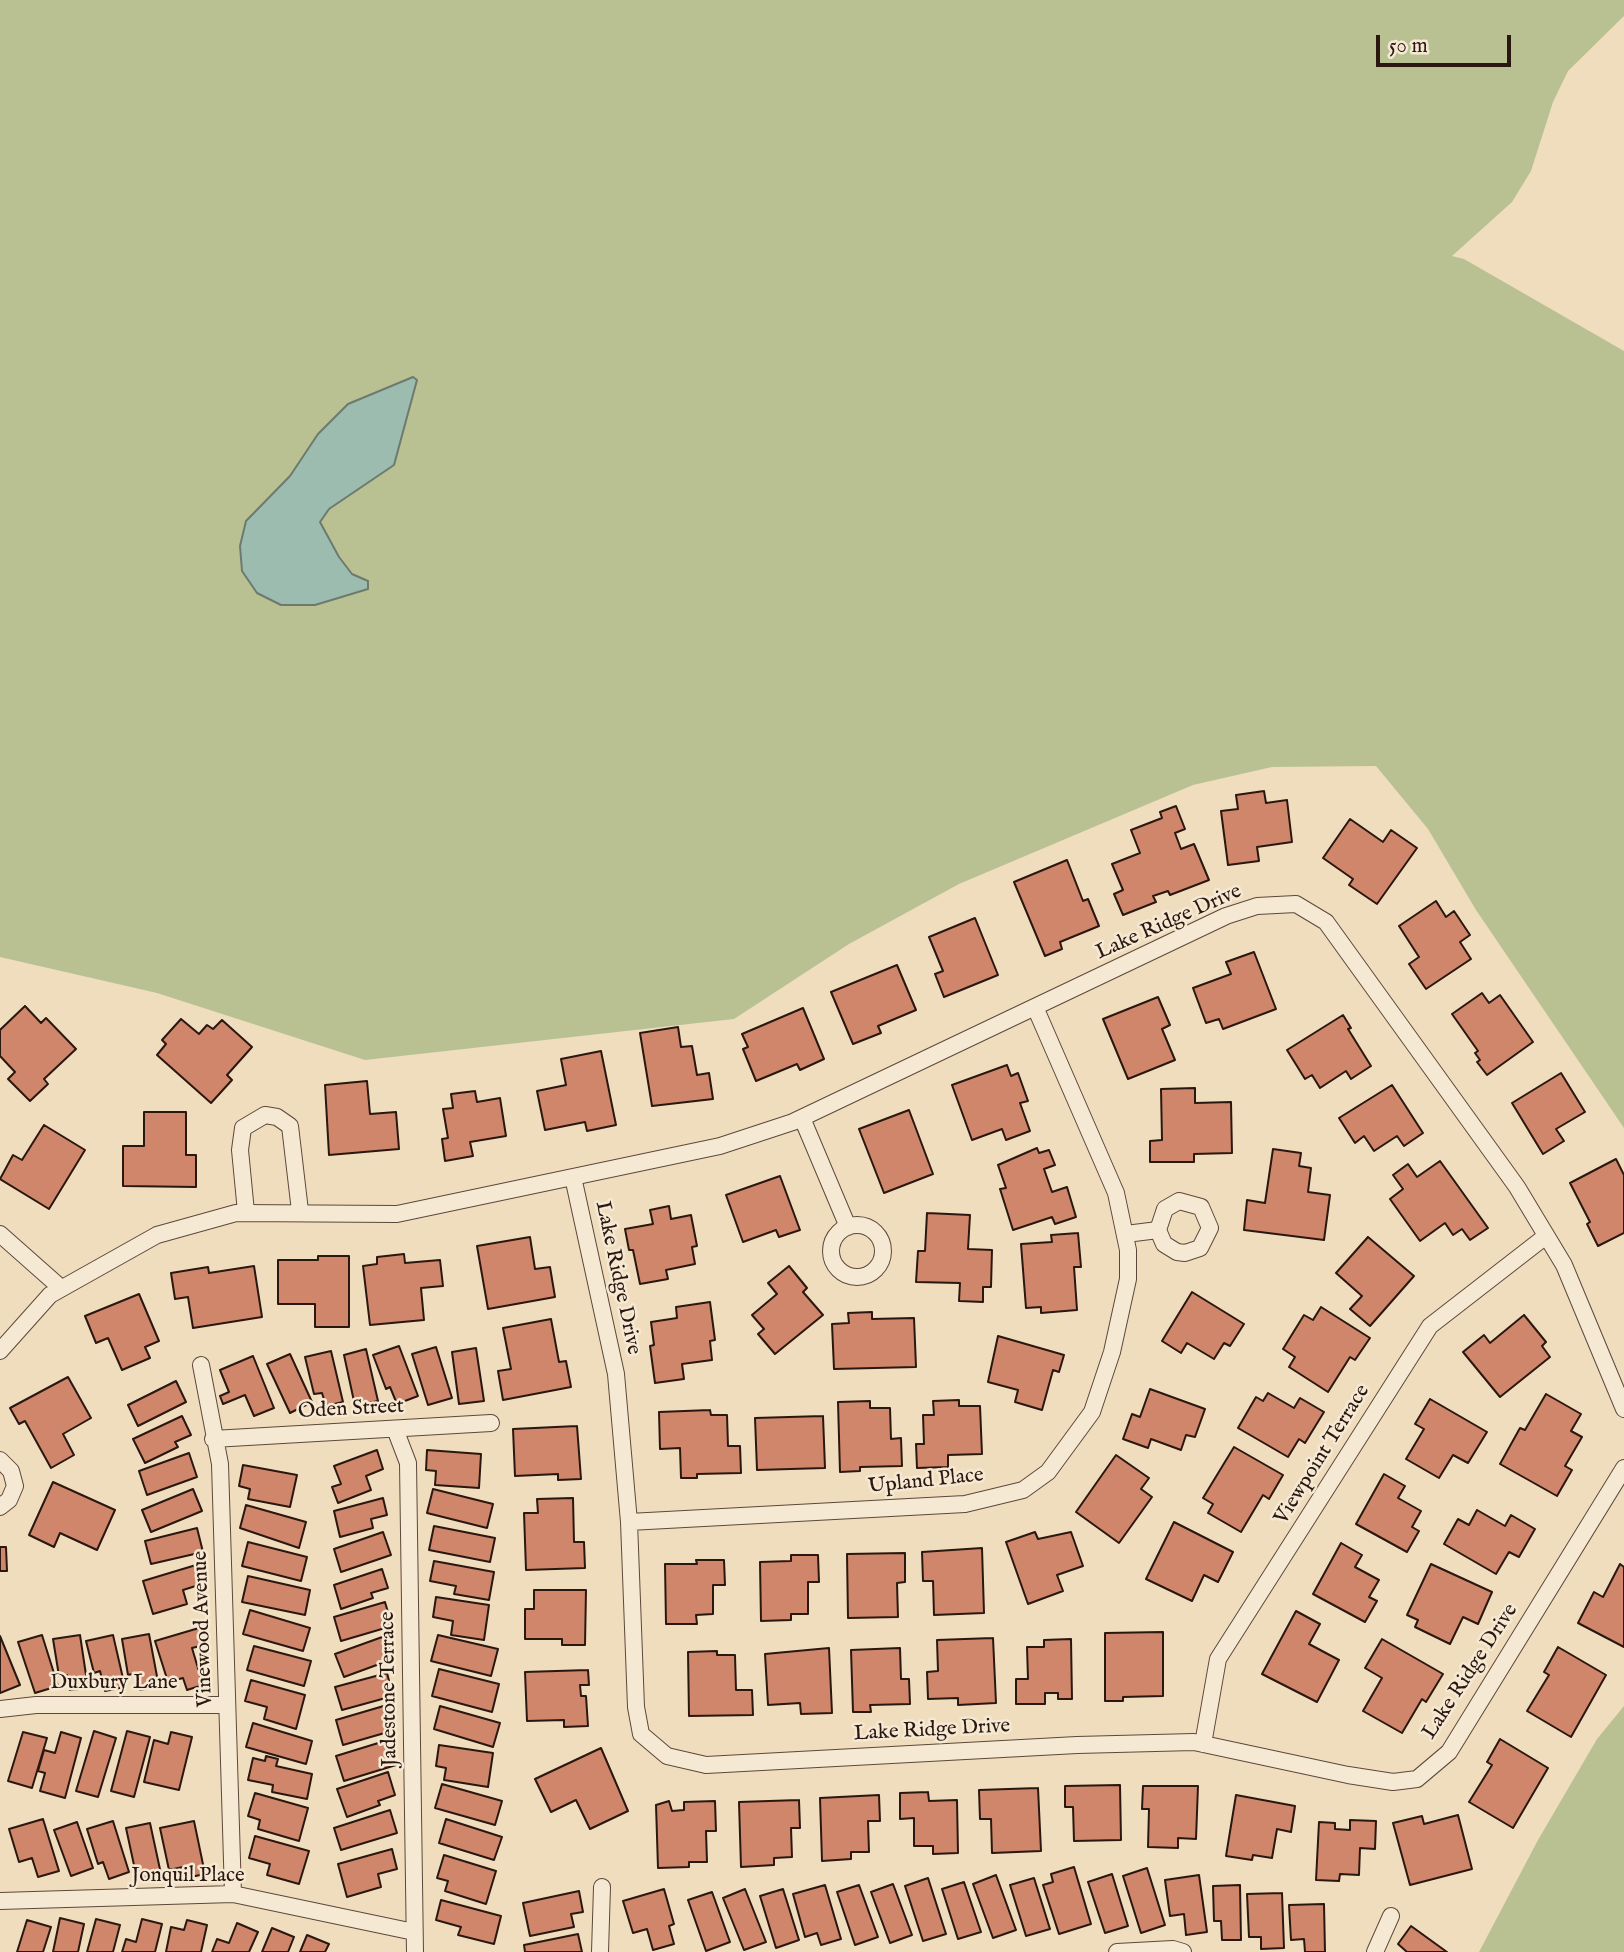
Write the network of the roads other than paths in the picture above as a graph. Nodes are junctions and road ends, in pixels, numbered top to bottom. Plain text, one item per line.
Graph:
1 (1035, 1007) junction
2 (802, 1118) junction
3 (573, 1177) junction
4 (300, 1211) junction
5 (246, 1212) junction
6 (848, 1227) dead end
7 (1158, 1230) dead end
8 (0, 1234) edge
9 (1126, 1234) junction
10 (1546, 1236) junction
11 (61, 1288) junction
12 (0, 1351) edge
13 (201, 1365) dead end
14 (1624, 1409) edge
15 (491, 1423) dead end
16 (395, 1429) junction
17 (214, 1439) junction
18 (0, 1460) edge
19 (1624, 1468) edge
20 (0, 1507) edge
21 (629, 1522) junction
22 (228, 1705) junction
23 (0, 1709) edge
24 (1203, 1744) junction
25 (602, 1887) dead end
26 (233, 1894) junction
27 (1, 1900) edge
28 (1391, 1916) dead end
29 (414, 1932) junction
30 (415, 1952) edge
31 (600, 1952) edge
32 (1117, 1952) edge
33 (1183, 1952) edge
34 (1375, 1952) edge

1 - 2 street, Lake Ridge Drive
1 - 9 street, Upland Place
1 - 10 street, Lake Ridge Drive
2 - 3 street, Lake Ridge Drive
2 - 6 street
3 - 4 street, Lake Ridge Drive
3 - 21 street, Lake Ridge Drive
4 - 5 street, Lake Ridge Drive
4 - 5 street
5 - 11 street, Lake Ridge Drive
7 - 9 street
8 - 11 street
9 - 21 street, Upland Place
10 - 14 street, Lake Ridge Drive
10 - 24 street, Viewpoint Terrace
11 - 12 street, Lake Ridge Drive
13 - 17 street, Vinewood Avenue
15 - 16 street, Oden Street
16 - 17 street, Oden Street
16 - 29 street, Jadestone Terrace
17 - 22 street, Vinewood Avenue
18 - 20 street
19 - 24 street, Lake Ridge Drive
21 - 24 street, Lake Ridge Drive
22 - 23 street, Duxbury Lane
22 - 26 street, Vinewood Avenue
25 - 31 street
26 - 27 street, Jonquil Place
26 - 29 street, Jonquil Place
28 - 34 street
29 - 30 street, Jadestone Terrace
32 - 33 street

